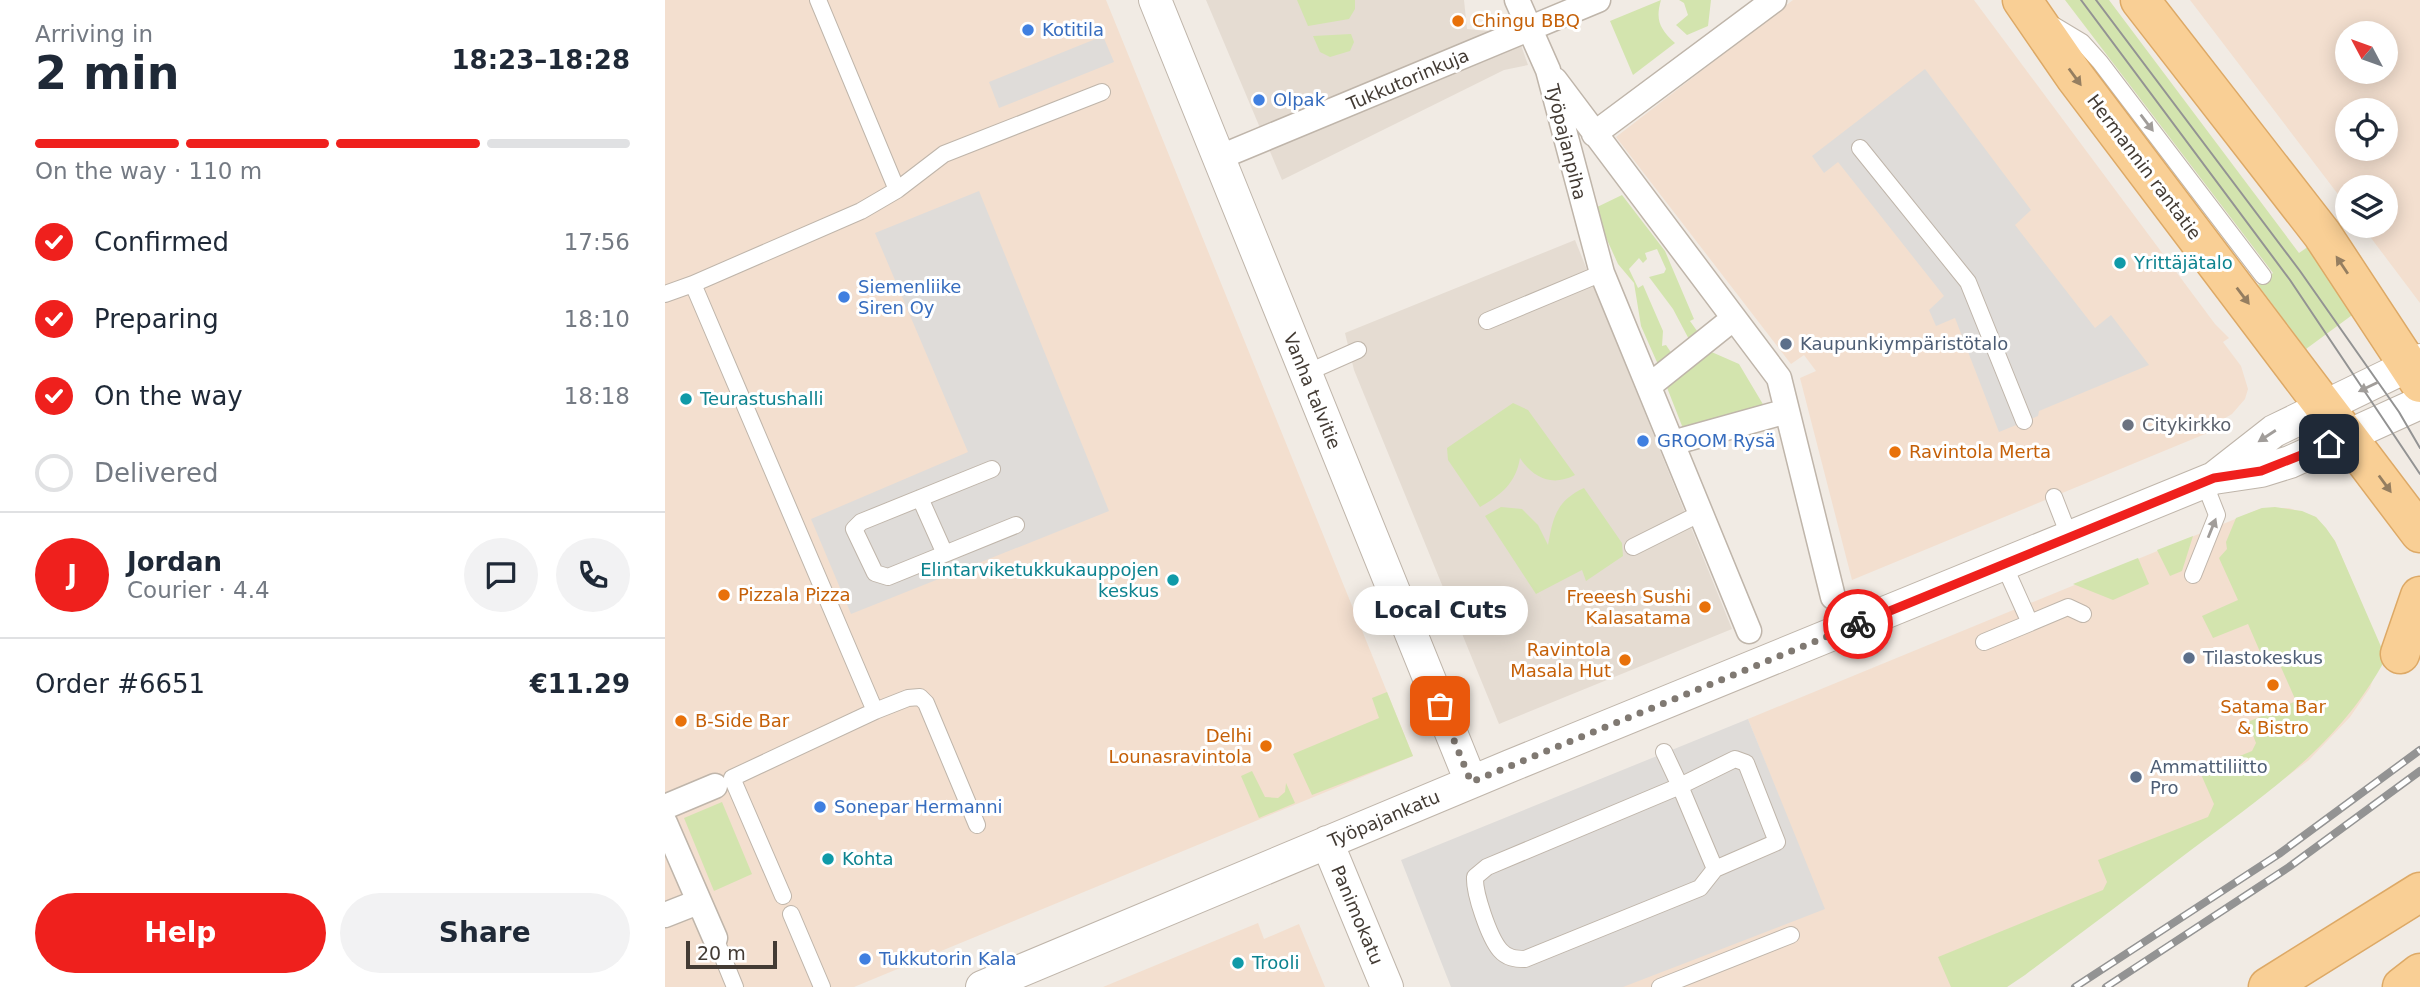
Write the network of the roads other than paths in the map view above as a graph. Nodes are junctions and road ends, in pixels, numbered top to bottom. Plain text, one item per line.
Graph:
1 (818, 0) edge
2 (1155, 0) edge
3 (1517, 0) edge
4 (1598, 0) edge
5 (1774, 0) edge
6 (2125, 0) edge
7 (2140, 0) edge
8 (2026, 5) edge
9 (1529, 29) junction
10 (1548, 71) junction
11 (2189, 90) dead end
12 (1102, 92) dead end
13 (1594, 134) junction
14 (1860, 148) dead end
15 (1219, 158) junction
16 (897, 190) junction
17 (1602, 273) junction
18 (2263, 276) dead end
19 (693, 284) junction
20 (665, 294) edge
21 (1734, 318) junction
22 (1487, 321) dead end
23 (1357, 350) dead end
24 (1304, 374) junction
25 (2417, 378) edge
26 (1649, 386) junction
27 (1787, 411) junction
28 (2024, 421) dead end
29 (2338, 421) junction
30 (1672, 443) junction
31 (992, 468) dead end
32 (2209, 480) junction
33 (921, 498) junction
34 (2054, 498) dead end
35 (1700, 513) junction
36 (1016, 525) dead end
37 (2420, 533) edge
38 (2070, 538) junction
39 (1633, 547) dead end
40 (945, 554) junction
41 (2004, 565) junction
42 (2193, 575) dead end
43 (2420, 596) edge
44 (1833, 597) dead end
45 (2083, 614) dead end
46 (2030, 623) junction
47 (1984, 642) dead end
48 (1755, 647) junction
49 (2400, 654) dead end
50 (875, 711) junction
51 (1664, 751) dead end
52 (724, 782) junction
53 (1471, 782) junction
54 (1680, 786) junction
55 (665, 807) edge
56 (665, 823) edge
57 (977, 825) dead end
58 (1327, 842) junction
59 (1715, 869) junction
60 (2420, 892) edge
61 (783, 897) dead end
62 (698, 902) junction
63 (2420, 903) edge
64 (665, 915) edge
65 (791, 915) dead end
66 (1791, 935) dead end
67 (715, 938) joint
68 (735, 987) edge
69 (823, 987) edge
70 (982, 987) edge
71 (1387, 987) edge
72 (1660, 987) edge
73 (2268, 987) edge
74 (2312, 987) edge

1 - 16 lane
2 - 15 street, Vanha talvitie
3 - 9 street
4 - 9 street, Tukkutorinkuja
5 - 13 street
6 - 11 lane
25 -> 7 main road
8 -> 18 lane
8 -> 29 main road, Hermannin rantatie
9 - 10 street
9 - 15 street, Tukkutorinkuja
10 - 13 street, Työpajanpiha
10 - 17 street, Työpajanpiha
12 - 16 lane
13 - 21 street, Työpajanpiha
14 - 28 lane
15 - 24 street, Vanha talvitie
16 - 19 lane
17 - 22 lane
17 - 26 street, Työpajanpiha
19 - 20 lane
19 - 50 lane
21 - 26 street
21 - 27 street, Työpajanpiha
23 - 24 lane
24 - 53 street, Vanha talvitie
25 - 29 street, Työpajankatu
26 - 30 street, Työpajanpiha
27 - 30 street
27 - 44 street, Työpajanpiha
29 - 32 street, Työpajankatu
29 -> 37 main road, Hermannin rantatie
30 - 35 street, Työpajanpiha
31 - 33 lane
32 - 38 street, Työpajankatu
42 -> 32 lane
33 - 40 lane
33 - 40 lane
34 - 38 lane
35 - 39 lane
35 - 48 street, Työpajanpiha
36 - 40 lane
38 - 41 street, Työpajankatu
41 - 46 lane
41 - 48 street, Työpajankatu
43 - 49 main road
45 - 46 lane
46 - 47 lane
48 - 53 street, Työpajankatu
50 - 52 lane
50 - 57 lane
51 - 54 lane
52 - 55 street
52 - 61 lane
53 - 58 street, Työpajankatu
54 - 59 lane
54 - 59 lane
54 - 59 lane
56 - 62 street
58 - 70 street, Työpajankatu
58 - 71 street, Panimokatu
60 - 73 main road
62 - 64 street
62 - 67 street
63 - 74 main road
65 - 69 lane
66 - 72 lane
67 - 68 lane

